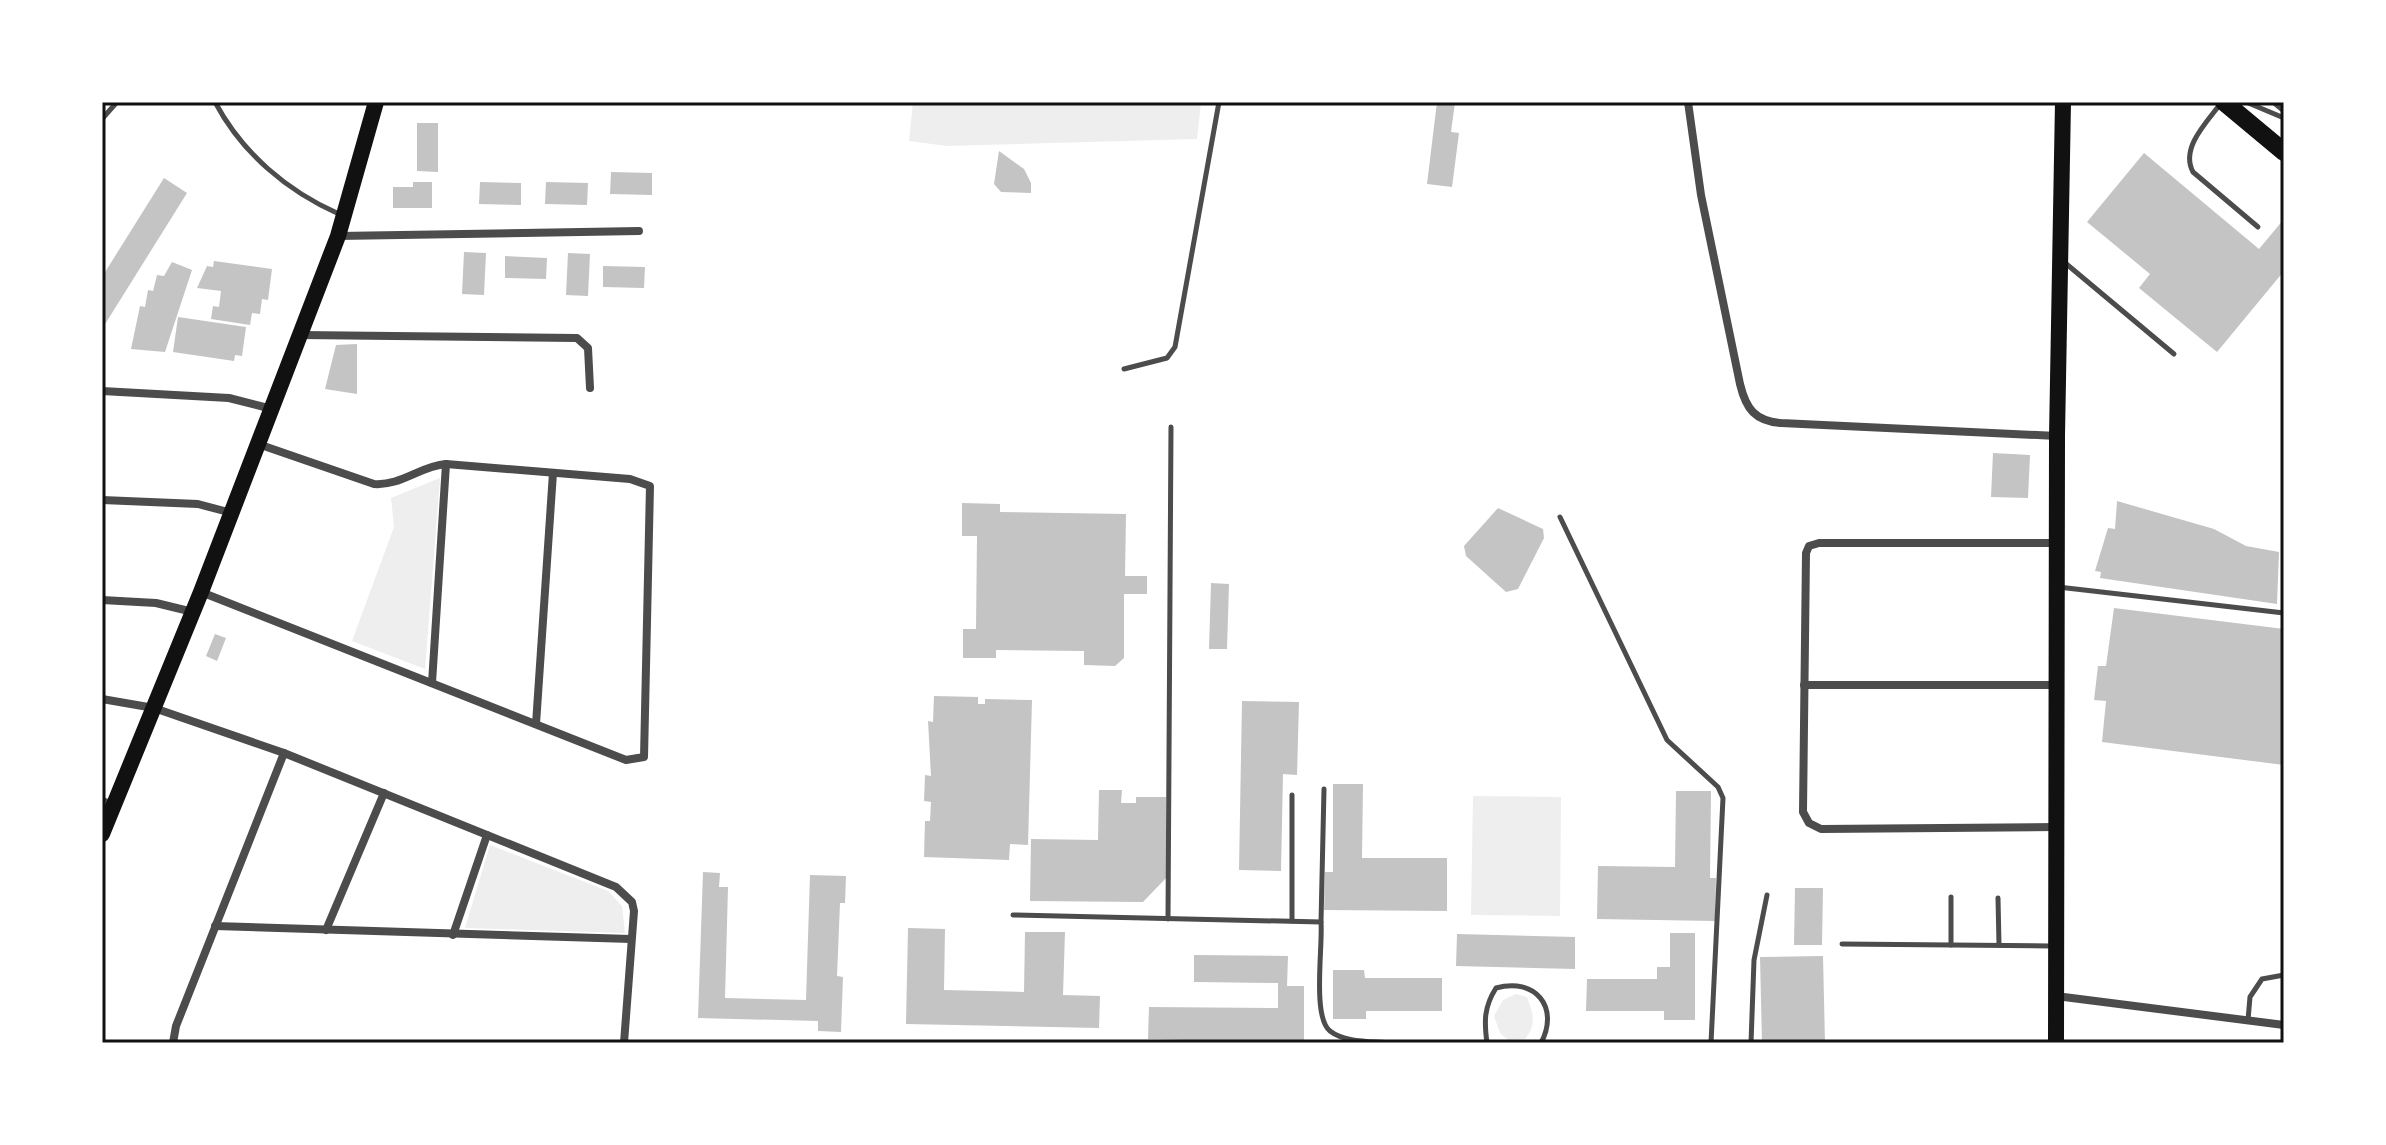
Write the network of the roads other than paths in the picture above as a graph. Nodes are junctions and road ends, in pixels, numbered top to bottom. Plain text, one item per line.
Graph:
1 (117, 102) edge
2 (215, 102) edge
3 (376, 102) edge
4 (1219, 102) edge
5 (1688, 102) edge
6 (2063, 102) edge
7 (2223, 102) edge
8 (2246, 102) edge
9 (2273, 102) edge
10 (2284, 111) edge
11 (2284, 118) edge
12 (102, 119) edge
13 (2284, 152) edge
14 (345, 216) junction
15 (2258, 227) dead end
16 (639, 231) dead end
17 (338, 236) junction
18 (2060, 259) junction
19 (300, 335) junction
20 (2174, 354) dead end
21 (1124, 369) dead end
22 (590, 388) dead end
23 (102, 391) edge
24 (272, 409) junction
25 (1171, 427) dead end
26 (2057, 436) junction
27 (258, 444) junction
28 (446, 464) junction
29 (553, 473) junction
30 (102, 500) edge
31 (232, 513) junction
32 (1560, 517) dead end
33 (2057, 543) junction
34 (2057, 587) junction
35 (201, 592) junction
36 (102, 600) edge
37 (193, 612) junction
38 (2284, 613) edge
39 (432, 683) junction
40 (1804, 685) junction
41 (2056, 685) junction
42 (102, 699) edge
43 (154, 708) junction
44 (536, 724) junction
45 (284, 753) junction
46 (1324, 789) dead end
47 (384, 793) junction
48 (1292, 795) dead end
49 (108, 803) edge
50 (2056, 827) junction
51 (102, 834) edge
52 (487, 835) junction
53 (1767, 895) dead end
54 (1951, 897) dead end
55 (1998, 898) dead end
56 (1013, 915) dead end
57 (1168, 919) junction
58 (1292, 921) junction
59 (1321, 922) junction
60 (215, 926) junction
61 (326, 930) junction
62 (453, 935) junction
63 (631, 939) junction
64 (1842, 944) dead end
65 (1951, 945) junction
66 (1999, 945) junction
67 (2056, 946) junction
68 (2284, 975) edge
69 (2056, 996) junction
70 (2248, 1020) junction
71 (2284, 1025) edge
72 (173, 1043) edge
73 (624, 1043) edge
74 (1391, 1043) edge
75 (1487, 1043) edge
76 (1541, 1043) edge
77 (1711, 1043) edge
78 (1751, 1043) edge
79 (2056, 1043) edge

1 - 12 lane
2 - 14 lane
3 - 14 main road
4 - 21 lane
5 - 26 street
6 - 18 main road
7 - 13 main road
7 - 15 lane
8 - 11 lane
9 - 10 lane
14 - 17 main road
16 - 17 street
17 - 19 main road
18 - 20 lane
18 - 26 main road
19 - 22 street
19 - 24 main road
23 - 24 street
24 - 27 main road
25 - 57 lane
26 - 33 main road
27 - 28 street
27 - 31 main road
28 - 29 street
28 - 39 street
29 - 44 street
29 - 44 street
30 - 31 street
31 - 35 main road
32 - 77 lane
33 - 34 main road
33 - 40 street
34 - 38 lane
34 - 41 main road
35 - 37 main road
35 - 39 street
36 - 37 street
37 - 43 main road
39 - 44 street
40 - 41 street
40 - 50 street
41 - 50 main road
42 - 43 street
43 - 45 street
43 - 49 main road
45 - 47 street
45 - 60 street
46 - 59 lane
47 - 52 street
47 - 61 street
48 - 58 lane
49 - 51 main road
50 - 67 main road
52 - 62 street
52 - 63 street
53 - 78 lane
54 - 65 lane
55 - 66 lane
56 - 57 lane
57 - 58 lane
58 - 59 lane
59 - 74 lane
60 - 61 street
60 - 72 street
61 - 62 street
62 - 63 street
63 - 73 street
64 - 65 lane
65 - 66 lane
66 - 67 lane
67 - 69 main road
68 - 70 lane
69 - 70 street
69 - 79 main road
70 - 71 street
75 - 76 lane

